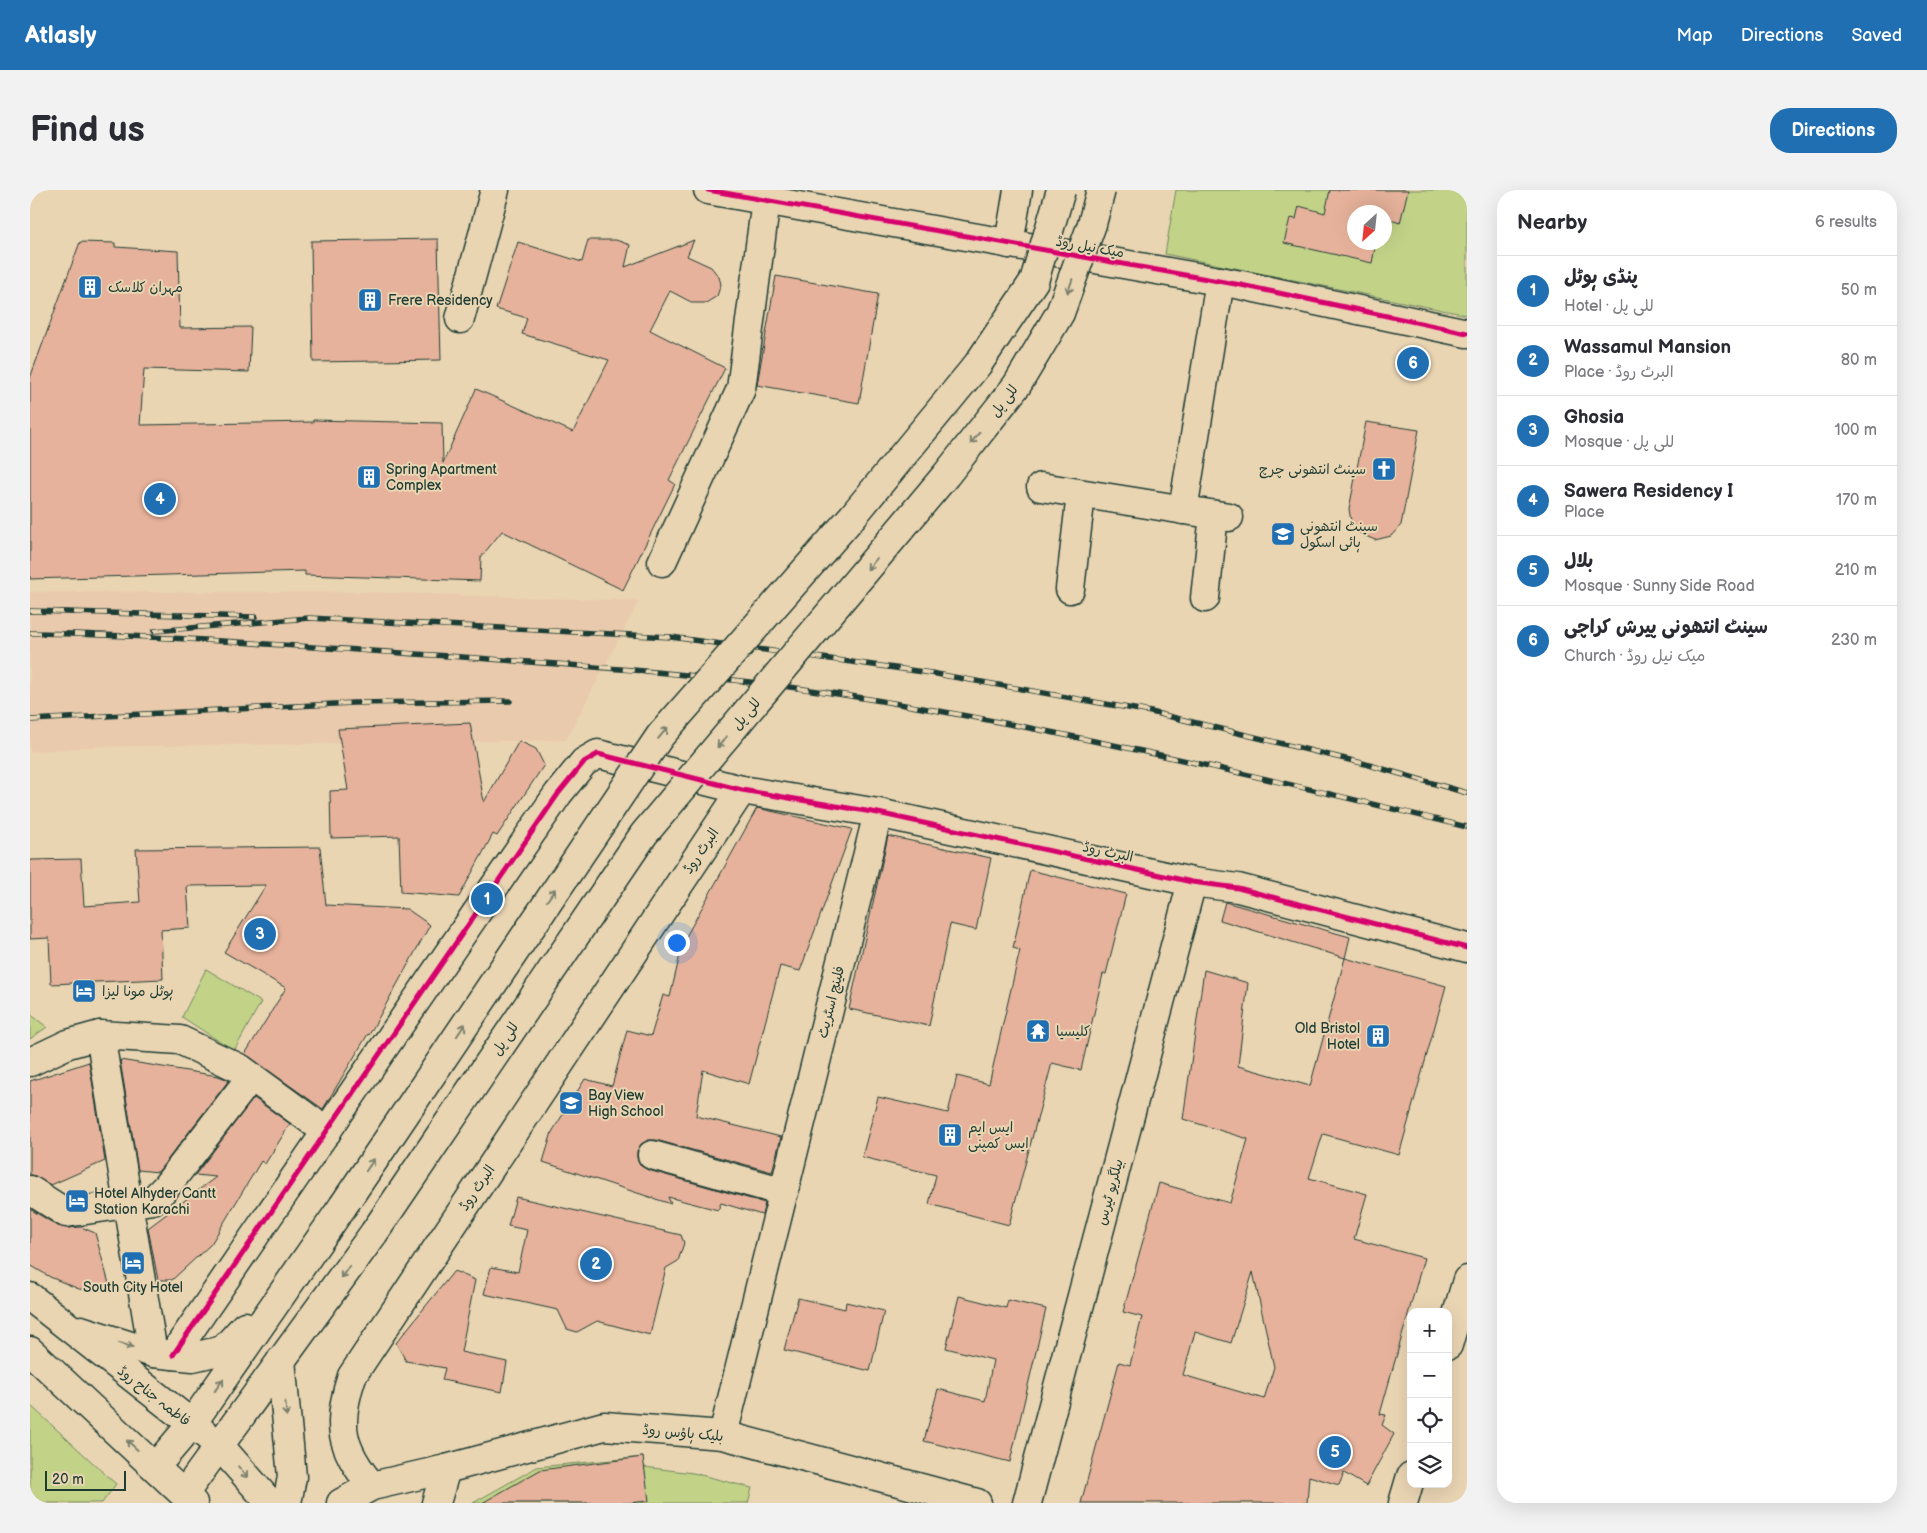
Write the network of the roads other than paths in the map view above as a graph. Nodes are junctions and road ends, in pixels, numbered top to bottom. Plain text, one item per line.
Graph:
1 (495, 190) edge
2 (708, 190) edge
3 (1018, 190) edge
4 (1061, 190) edge
5 (1101, 190) edge
6 (766, 200) junction
7 (1009, 244) junction
8 (1220, 281) junction
9 (460, 319) dead end
10 (1467, 332) edge
11 (1041, 488) dead end
12 (1081, 494) junction
13 (1183, 510) junction
14 (662, 562) dead end
15 (1070, 589) dead end
16 (1205, 598) dead end
17 (742, 790) junction
18 (878, 813) junction
19 (1192, 882) junction
20 (1467, 948) edge
21 (100, 1035) junction
22 (30, 1062) edge
23 (251, 1077) junction
24 (327, 1132) junction
25 (652, 1155) dead end
26 (30, 1190) edge
27 (784, 1192) junction
28 (128, 1203) junction
29 (316, 1246) junction
30 (1467, 1280) edge
31 (30, 1297) edge
32 (63, 1324) junction
33 (1452, 1331) edge
34 (30, 1351) edge
35 (163, 1354) junction
36 (281, 1360) junction
37 (191, 1425) junction
38 (723, 1435) junction
39 (220, 1446) junction
40 (156, 1466) junction
41 (446, 1470) junction
42 (372, 1486) junction
43 (1407, 1488) edge
44 (189, 1498) edge
45 (270, 1503) edge
46 (287, 1503) edge
47 (341, 1503) edge
48 (436, 1503) edge
49 (977, 1503) edge
50 (1027, 1503) edge
51 (1403, 1503) edge

1 - 9 street
2 - 6 street, میک نیل روڈ
3 - 7 street
29 -> 4 street, bridge
5 -> 36 street, للی پل, bridge
6 - 7 street, میک نیل روڈ
6 - 14 street
7 - 8 street, میک نیل روڈ
8 - 10 street, میک نیل روڈ
8 - 13 street
11 - 12 street
12 - 13 street
12 - 15 street
13 - 16 street
17 - 18 street, البرٹ روڈ
17 - 24 street
17 - 42 street, البرٹ روڈ
18 - 19 street, البرٹ روڈ
18 - 27 street, فلینچ اسٹریٹ
19 - 20 street, البرٹ روڈ
19 - 50 street, بیلگریو ٹیرس
21 - 22 street
21 - 23 street
21 - 28 street
23 - 24 street
23 - 28 street
24 - 35 street
25 - 27 street
26 - 28 street
27 - 38 street, فلینچ اسٹریٹ
28 - 35 street
29 - 35 street
37 -> 29 street
30 - 33 street
31 - 32 street, فاطمہ جناح روڈ
32 -> 35 street
32 - 37 street, فاطمہ جناح روڈ
40 -> 34 street
36 - 39 street, للی پل
36 -> 46 street
37 - 39 street, فاطمہ جناح روڈ
37 - 40 street
38 - 41 street, بلیک ہاؤس روڈ
38 - 49 street, بلیک ہاؤس روڈ
39 - 44 street, للی پل
39 -> 45 street, فاطمہ جناح روڈ
40 - 44 street
41 - 42 street, بلیک ہاؤس روڈ
41 - 48 street
42 - 47 street, بلیک ہاؤس روڈ
43 - 51 street

